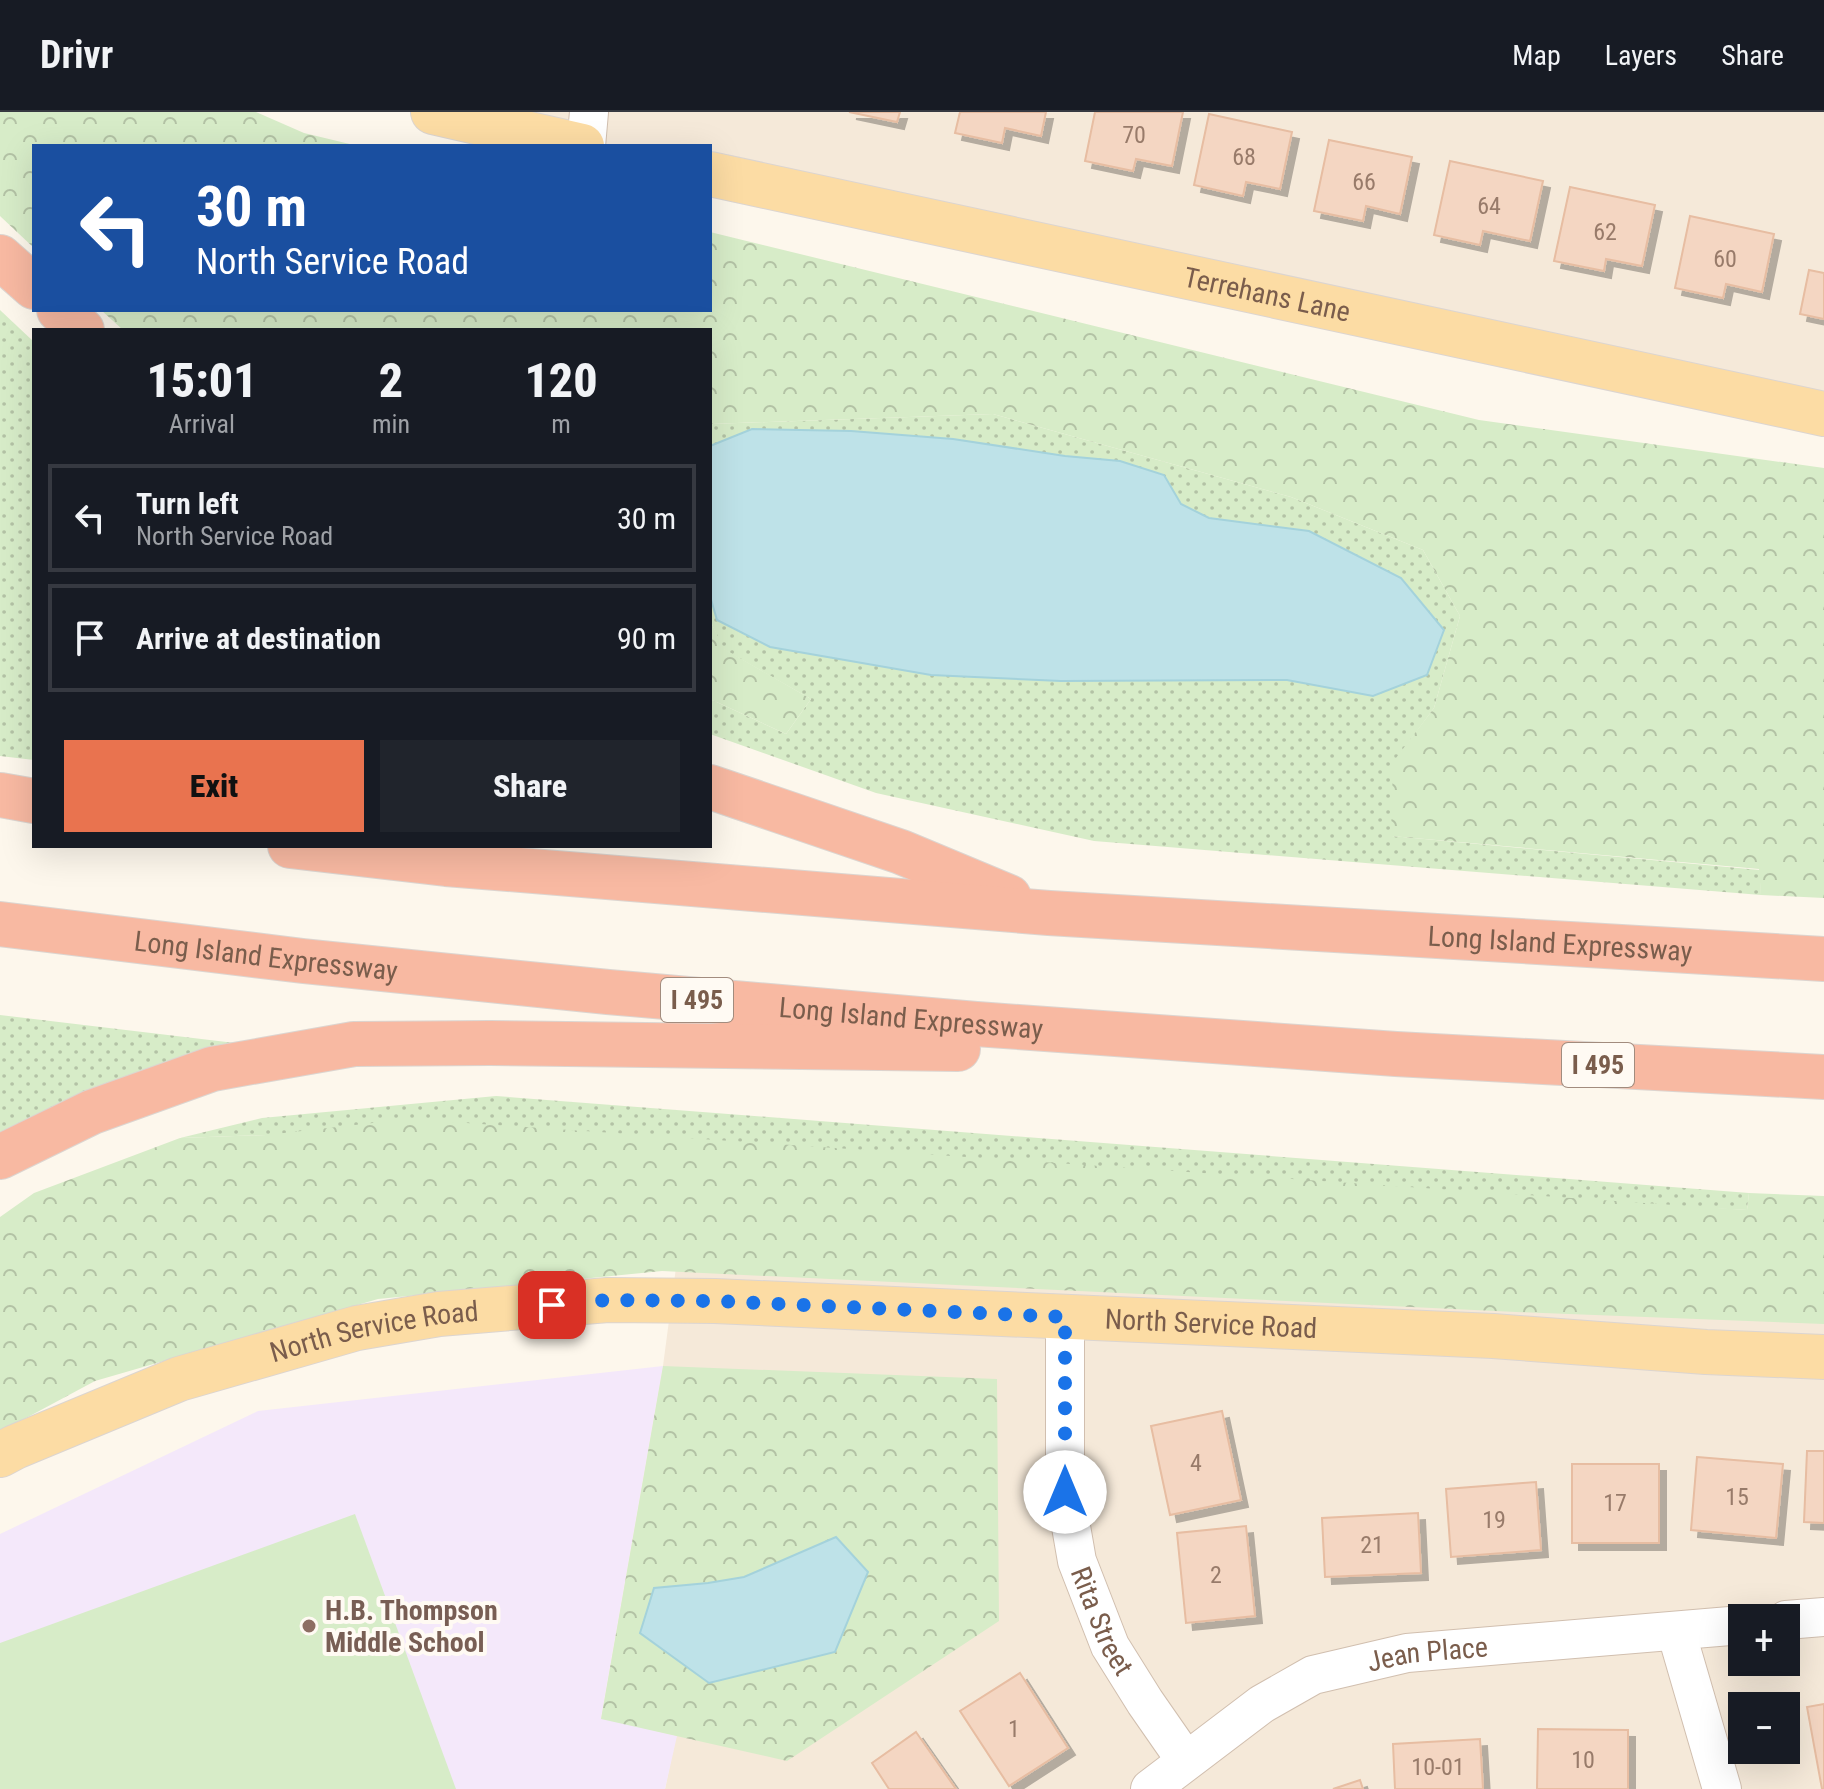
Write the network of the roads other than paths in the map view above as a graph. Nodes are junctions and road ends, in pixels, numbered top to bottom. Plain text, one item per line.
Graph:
1 (433, 112) edge
2 (589, 112) edge
3 (575, 144) edge
4 (584, 144) edge
5 (712, 174) edge
6 (0, 257) edge
7 (32, 285) edge
8 (61, 312) edge
9 (80, 328) edge
10 (1824, 414) edge
11 (712, 788) edge
12 (0, 795) edge
13 (32, 801) edge
14 (307, 848) edge
15 (1049, 913) junction
16 (0, 924) edge
17 (1809, 958) edge
18 (1396, 1054) junction
19 (1812, 1076) edge
20 (0, 1157) edge
21 (1065, 1317) junction
22 (1824, 1357) edge
23 (0, 1455) edge
24 (1824, 1617) edge
25 (1800, 1619) edge
26 (1728, 1626) edge
27 (1676, 1631) junction
28 (1186, 1761) junction
29 (1150, 1789) edge
30 (1722, 1789) edge

1 - 3 main road
2 - 4 street
5 - 10 main road, Terrehans Lane
6 - 7 highway
8 - 9 highway
11 - 15 highway
12 - 13 highway
14 - 15 highway, Long Island Expressway
15 - 17 highway, Long Island Expressway
16 - 18 highway, Long Island Expressway / I 495
18 - 19 highway, Long Island Expressway / I 495
18 - 20 highway
21 - 22 main road, North Service Road
21 - 23 main road, North Service Road
21 - 28 street, Rita Street
24 - 25 street
26 - 27 street, Jean Place
27 - 28 street, Jean Place
27 - 30 street
28 - 29 street, Jean Place

